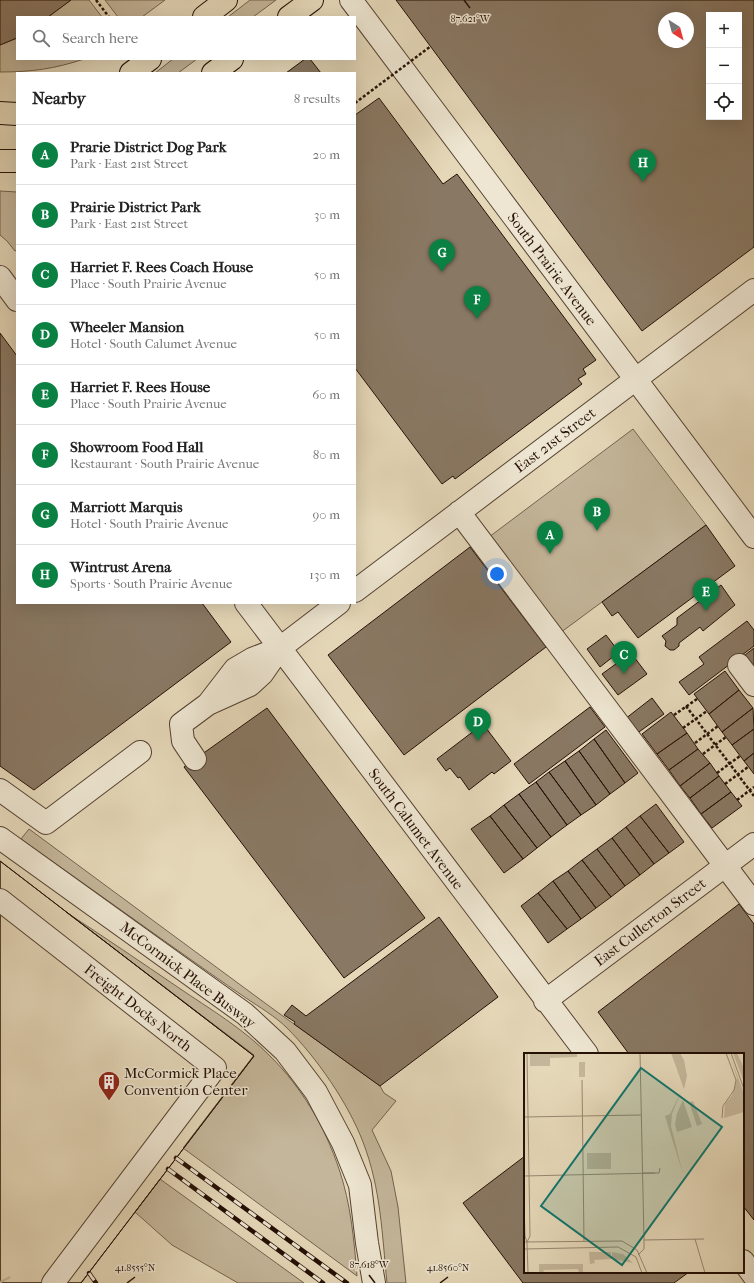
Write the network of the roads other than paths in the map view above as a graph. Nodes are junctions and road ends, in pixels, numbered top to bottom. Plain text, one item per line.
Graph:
1 (226, 0) edge
2 (312, 0) edge
3 (351, 0) edge
4 (205, 16) edge
5 (290, 16) edge
6 (149, 60) edge
7 (231, 60) edge
8 (132, 72) edge
9 (214, 72) edge
10 (0, 113) edge
11 (16, 114) edge
12 (0, 161) edge
13 (16, 161) edge
14 (0, 277) edge
15 (754, 290) edge
16 (16, 299) edge
17 (635, 380) junction
18 (459, 512) junction
19 (754, 537) edge
20 (356, 590) edge
21 (247, 604) edge
22 (338, 604) edge
23 (280, 648) junction
24 (739, 665) dead end
25 (754, 685) edge
26 (140, 752) dead end
27 (195, 759) dead end
28 (0, 790) edge
29 (0, 838) edge
30 (754, 844) edge
31 (725, 866) junction
32 (0, 900) edge
33 (754, 904) edge
34 (545, 1000) junction
35 (586, 1053) edge
36 (744, 1262) edge
37 (754, 1276) edge
38 (53, 1283) edge
39 (374, 1283) edge

1 - 4 main road
2 - 5 main road
3 - 17 street, South Prairie Avenue
6 - 8 main road
7 - 9 main road
10 - 11 main road
12 - 13 main road
14 - 16 street
15 - 17 street, East 21st Street
17 - 18 street, East 21st Street
17 - 19 street, South Prairie Avenue
18 - 20 street, East 21st Street
18 - 31 street
21 - 23 street, South Calumet Avenue
22 - 23 street
23 - 27 street
23 - 34 street, South Calumet Avenue
24 - 25 street
26 - 28 street
29 - 39 street, McCormick Place Busway
30 - 31 street, East Cullerton Street
31 - 33 street
31 - 34 street, East Cullerton Street
32 - 38 street, Freight Docks North
34 - 35 street, South Calumet Avenue
36 - 37 street

